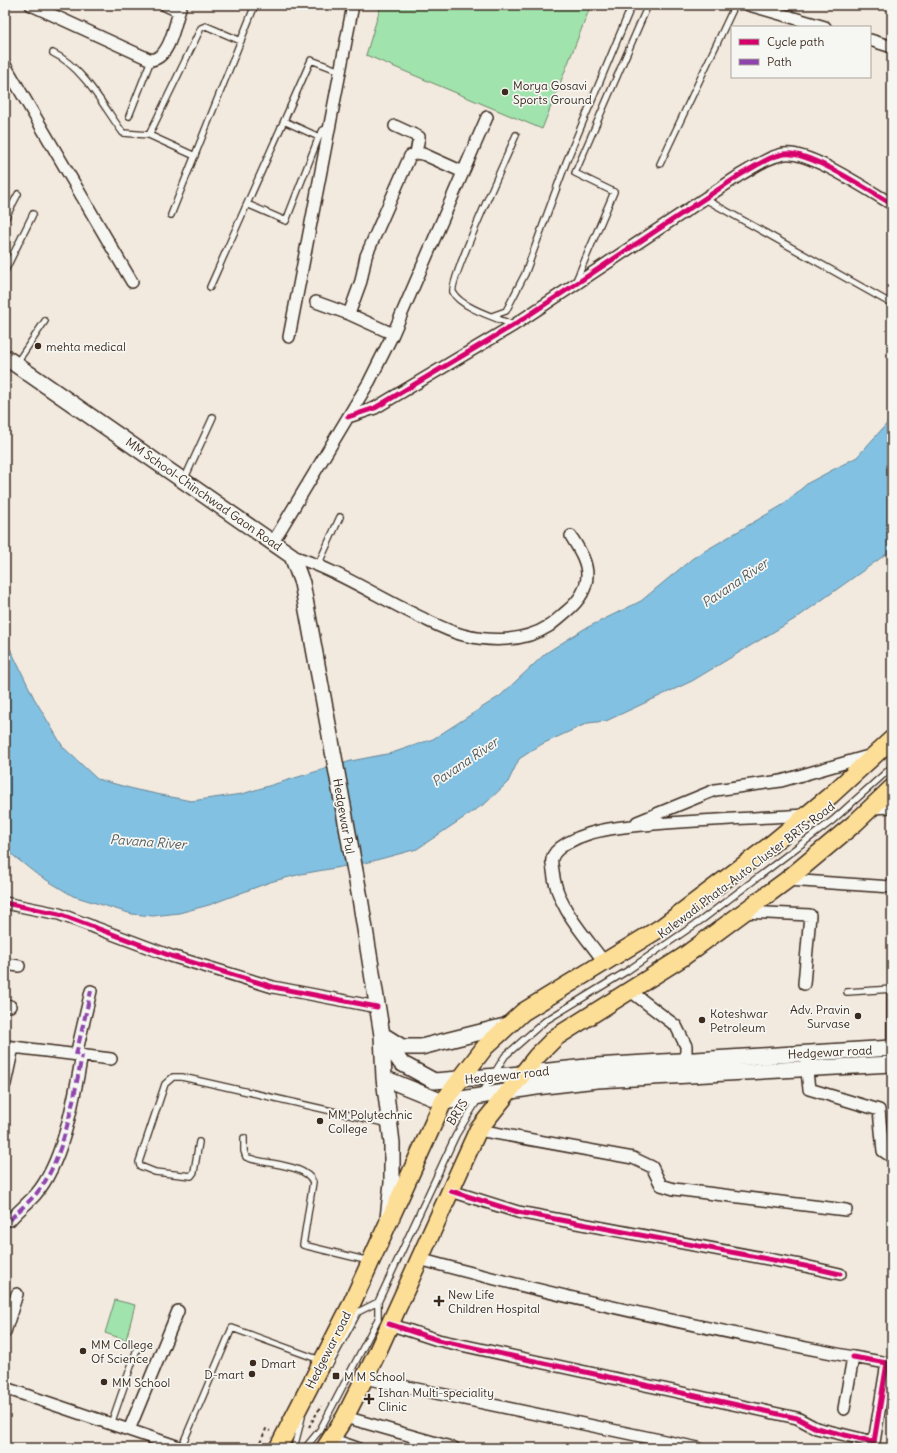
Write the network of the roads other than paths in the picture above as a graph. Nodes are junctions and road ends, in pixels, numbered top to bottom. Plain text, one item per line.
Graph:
1 (30, 5) edge
2 (165, 5) edge
3 (255, 5) edge
4 (353, 5) edge
5 (632, 5) edge
6 (648, 5) edge
7 (735, 5) edge
8 (749, 5) edge
9 (180, 8) edge
10 (822, 26) edge
11 (871, 40) edge
12 (241, 41) junction
13 (892, 47) edge
14 (53, 53) dead end
15 (152, 60) junction
16 (5, 65) edge
17 (340, 71) junction
18 (129, 116) dead end
19 (488, 117) dead end
20 (284, 121) junction
21 (395, 126) dead end
22 (330, 128) junction
23 (516, 135) dead end
24 (149, 136) junction
25 (319, 137) junction
26 (416, 153) junction
27 (195, 156) junction
28 (660, 164) dead end
29 (463, 172) junction
30 (18, 194) dead end
31 (704, 198) junction
32 (247, 204) junction
33 (892, 204) edge
34 (33, 214) dead end
35 (170, 215) dead end
36 (5, 219) edge
37 (5, 271) edge
38 (132, 282) dead end
39 (210, 286) dead end
40 (573, 286) junction
41 (316, 302) dead end
42 (892, 304) edge
43 (349, 314) junction
44 (492, 316) junction
45 (45, 321) dead end
46 (514, 325) junction
47 (393, 334) junction
48 (289, 338) dead end
49 (10, 361) edge
50 (213, 417) dead end
51 (348, 417) junction
52 (184, 480) junction
53 (340, 517) dead end
54 (571, 536) dead end
55 (273, 542) junction
56 (292, 556) junction
57 (318, 565) junction
58 (329, 734) joint
59 (892, 738) edge
60 (876, 753) junction
61 (892, 767) edge
62 (892, 788) edge
63 (892, 807) edge
64 (871, 808) junction
65 (807, 815) junction
66 (626, 827) junction
67 (787, 880) junction
68 (892, 887) edge
69 (5, 903) edge
70 (744, 912) junction
71 (604, 962) junction
72 (5, 964) edge
73 (19, 966) dead end
74 (804, 984) dead end
75 (629, 990) junction
76 (891, 990) edge
77 (91, 991) dead end
78 (847, 992) dead end
79 (377, 1007) junction
80 (545, 1021) joint
81 (509, 1025) junction
82 (382, 1035) junction
83 (9, 1046) edge
84 (891, 1048) edge
85 (805, 1053) junction
86 (79, 1055) junction
87 (111, 1059) dead end
88 (686, 1060) junction
89 (892, 1064) edge
90 (806, 1070) junction
91 (521, 1074) junction
92 (685, 1076) junction
93 (492, 1077) junction
94 (384, 1078) junction
95 (459, 1080) junction
96 (5, 1084) edge
97 (508, 1093) junction
98 (480, 1097) junction
99 (443, 1102) junction
100 (389, 1124) junction
101 (478, 1130) junction
102 (244, 1138) dead end
103 (199, 1142) dead end
104 (892, 1157) edge
105 (451, 1191) junction
106 (846, 1210) dead end
107 (10, 1220) dead end
108 (386, 1229) junction
109 (419, 1259) junction
110 (371, 1261) junction
111 (840, 1274) dead end
112 (17, 1294) dead end
113 (378, 1302) junction
114 (178, 1311) dead end
115 (389, 1324) junction
116 (5, 1332) edge
117 (138, 1346) dead end
118 (853, 1357) junction
119 (324, 1367) junction
120 (364, 1378) junction
121 (5, 1388) edge
122 (844, 1409) dead end
123 (304, 1413) dead end
124 (345, 1417) junction
125 (111, 1424) junction
126 (128, 1430) junction
127 (328, 1443) edge
128 (181, 1448) edge
129 (278, 1448) edge
130 (294, 1448) edge
131 (305, 1448) edge
132 (357, 1448) edge
133 (454, 1448) edge
134 (698, 1448) edge

1 - 15 street
2 - 9 street
3 - 12 lane
4 - 17 street
5 - 44 lane
6 - 40 lane
7 - 28 lane
8 - 10 street
9 - 15 street
11 - 13 street
12 - 24 lane
12 - 27 lane
14 - 24 lane
15 - 18 lane
16 - 38 street
17 - 20 lane
17 - 22 street
19 - 29 street
20 - 25 lane
20 - 32 lane
21 - 26 street
22 - 25 lane
22 - 48 street
23 - 44 lane
24 - 27 lane
25 - 32 lane
26 - 29 street
26 - 43 street
27 - 35 lane
29 - 47 street
30 - 36 lane
31 - 33 street
31 - 40 street
31 - 42 lane
32 - 39 lane
34 - 37 lane
40 - 46 street
41 - 43 street
43 - 47 street
44 - 46 lane
45 - 49 lane
46 - 51 street
47 - 51 street
49 - 52 main road, MM School-Chinchwad Gaon Road
50 - 52 lane
51 - 55 street
52 - 55 main road, MM School-Chinchwad Gaon Road
53 - 57 lane
54 - 57 street
55 - 56 main road, MM School-Chinchwad Gaon Road
56 - 57 street
56 - 58 main road, MM School-Chinchwad Gaon Road
58 - 79 main road, Hedgewar Pul
59 - 60 main road
60 - 65 main road
60 - 66 street
61 - 80 lane, Kalewadi Phata-Auto Cluster BRTS Road
62 - 64 main road
63 - 64 street
64 - 67 main road
65 - 66 street
65 - 71 main road
66 - 71 street
67 - 68 street
67 - 70 main road
69 - 79 street
70 - 74 street
70 - 75 main road
71 - 81 main road
72 - 73 street
75 - 88 street
75 - 91 main road
76 - 78 lane
76 - 84 lane
77 - 86 street
79 - 82 main road, Hedgewar Pul
80 - 93 lane, BRTS
81 - 82 main road
81 - 95 main road
82 - 94 main road, Hedgewar Pul
82 - 95 main road
83 - 86 street
83 - 96 street
84 - 85 main road, Hedgewar road
85 - 88 main road, Hedgewar road
85 - 90 street
86 - 87 street
86 - 107 street
88 - 91 main road, Hedgewar road
88 - 92 street
89 - 90 main road, Hedgewar road
90 - 92 main road, Hedgewar road
90 - 104 street
91 - 93 main road, Hedgewar road
91 - 97 main road
92 - 97 main road, Hedgewar road
93 - 95 main road, Hedgewar road
93 - 98 lane, BRTS
94 - 99 main road
94 - 100 main road, Hedgewar Pul
95 - 99 main road, Hedgewar road
97 - 98 main road
97 - 101 main road, Hedgewar road
98 - 99 main road
98 - 113 lane, BRTS
99 - 108 main road, Hedgewar road
100 - 103 lane
100 - 108 main road, Hedgewar Pul
101 - 105 main road, Hedgewar road
101 - 106 street
102 - 110 lane
105 - 109 main road, Hedgewar road
105 - 111 street
108 - 110 main road, Hedgewar road
109 - 115 main road, Hedgewar road
109 - 118 street
110 - 119 main road, Hedgewar road
112 - 116 street
113 - 119 lane
113 - 131 lane
114 - 126 street
115 - 118 street
115 - 120 main road, Hedgewar road
117 - 125 lane
118 - 122 street
119 - 128 lane
119 - 129 main road, Hedgewar road
120 - 124 main road, Hedgewar road
120 - 134 street
121 - 125 street
123 - 130 lane
124 - 127 main road, Hedgewar road
124 - 133 street
125 - 126 street
126 - 128 street
127 - 132 street

